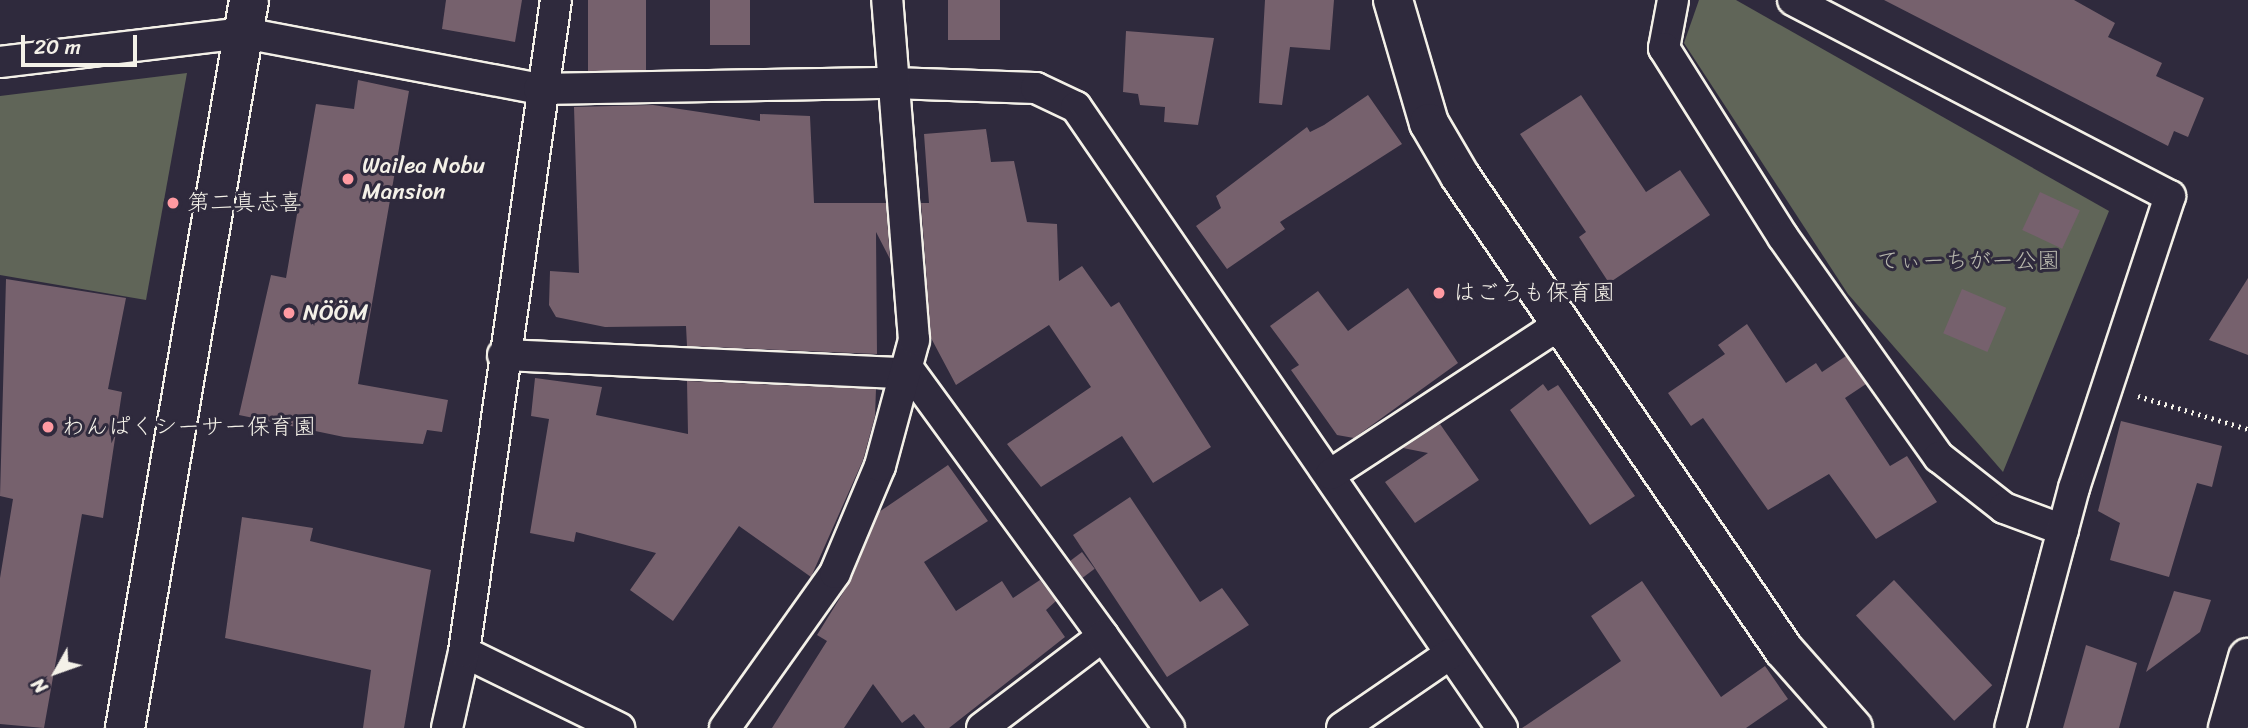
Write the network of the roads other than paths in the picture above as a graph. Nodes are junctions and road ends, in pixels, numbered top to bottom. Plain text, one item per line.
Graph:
1 (556, 0) edge
2 (887, 0) edge
3 (1393, 0) edge
4 (1672, 0) edge
5 (1793, 0) edge
6 (247, 16) edge
7 (0, 62) edge
8 (893, 83) junction
9 (539, 89) junction
10 (1559, 325) junction
11 (503, 355) junction
12 (906, 370) junction
13 (1331, 474) junction
14 (2063, 530) junction
15 (1103, 636) junction
16 (464, 652) junction
17 (1450, 654) junction
18 (2248, 658) edge
19 (125, 728) edge
20 (447, 728) edge
21 (619, 728) edge
22 (725, 728) edge
23 (982, 728) edge
24 (1169, 728) edge
25 (1342, 728) edge
26 (1502, 728) edge
27 (1853, 728) edge
28 (2010, 728) edge
29 (2228, 728) edge

1 - 9 street
2 - 8 street
3 - 10 street
4 - 14 street
5 - 14 street
6 - 7 street
6 - 9 street
6 - 19 street
8 - 9 street
8 - 12 street
8 - 13 street
9 - 11 street
10 - 13 street
10 - 27 street
11 - 12 street
11 - 16 street
12 - 15 street
12 - 22 street
13 - 17 street
14 - 28 street
15 - 23 street
15 - 24 street
16 - 20 street
16 - 21 street
17 - 25 street
17 - 26 street
18 - 29 street

